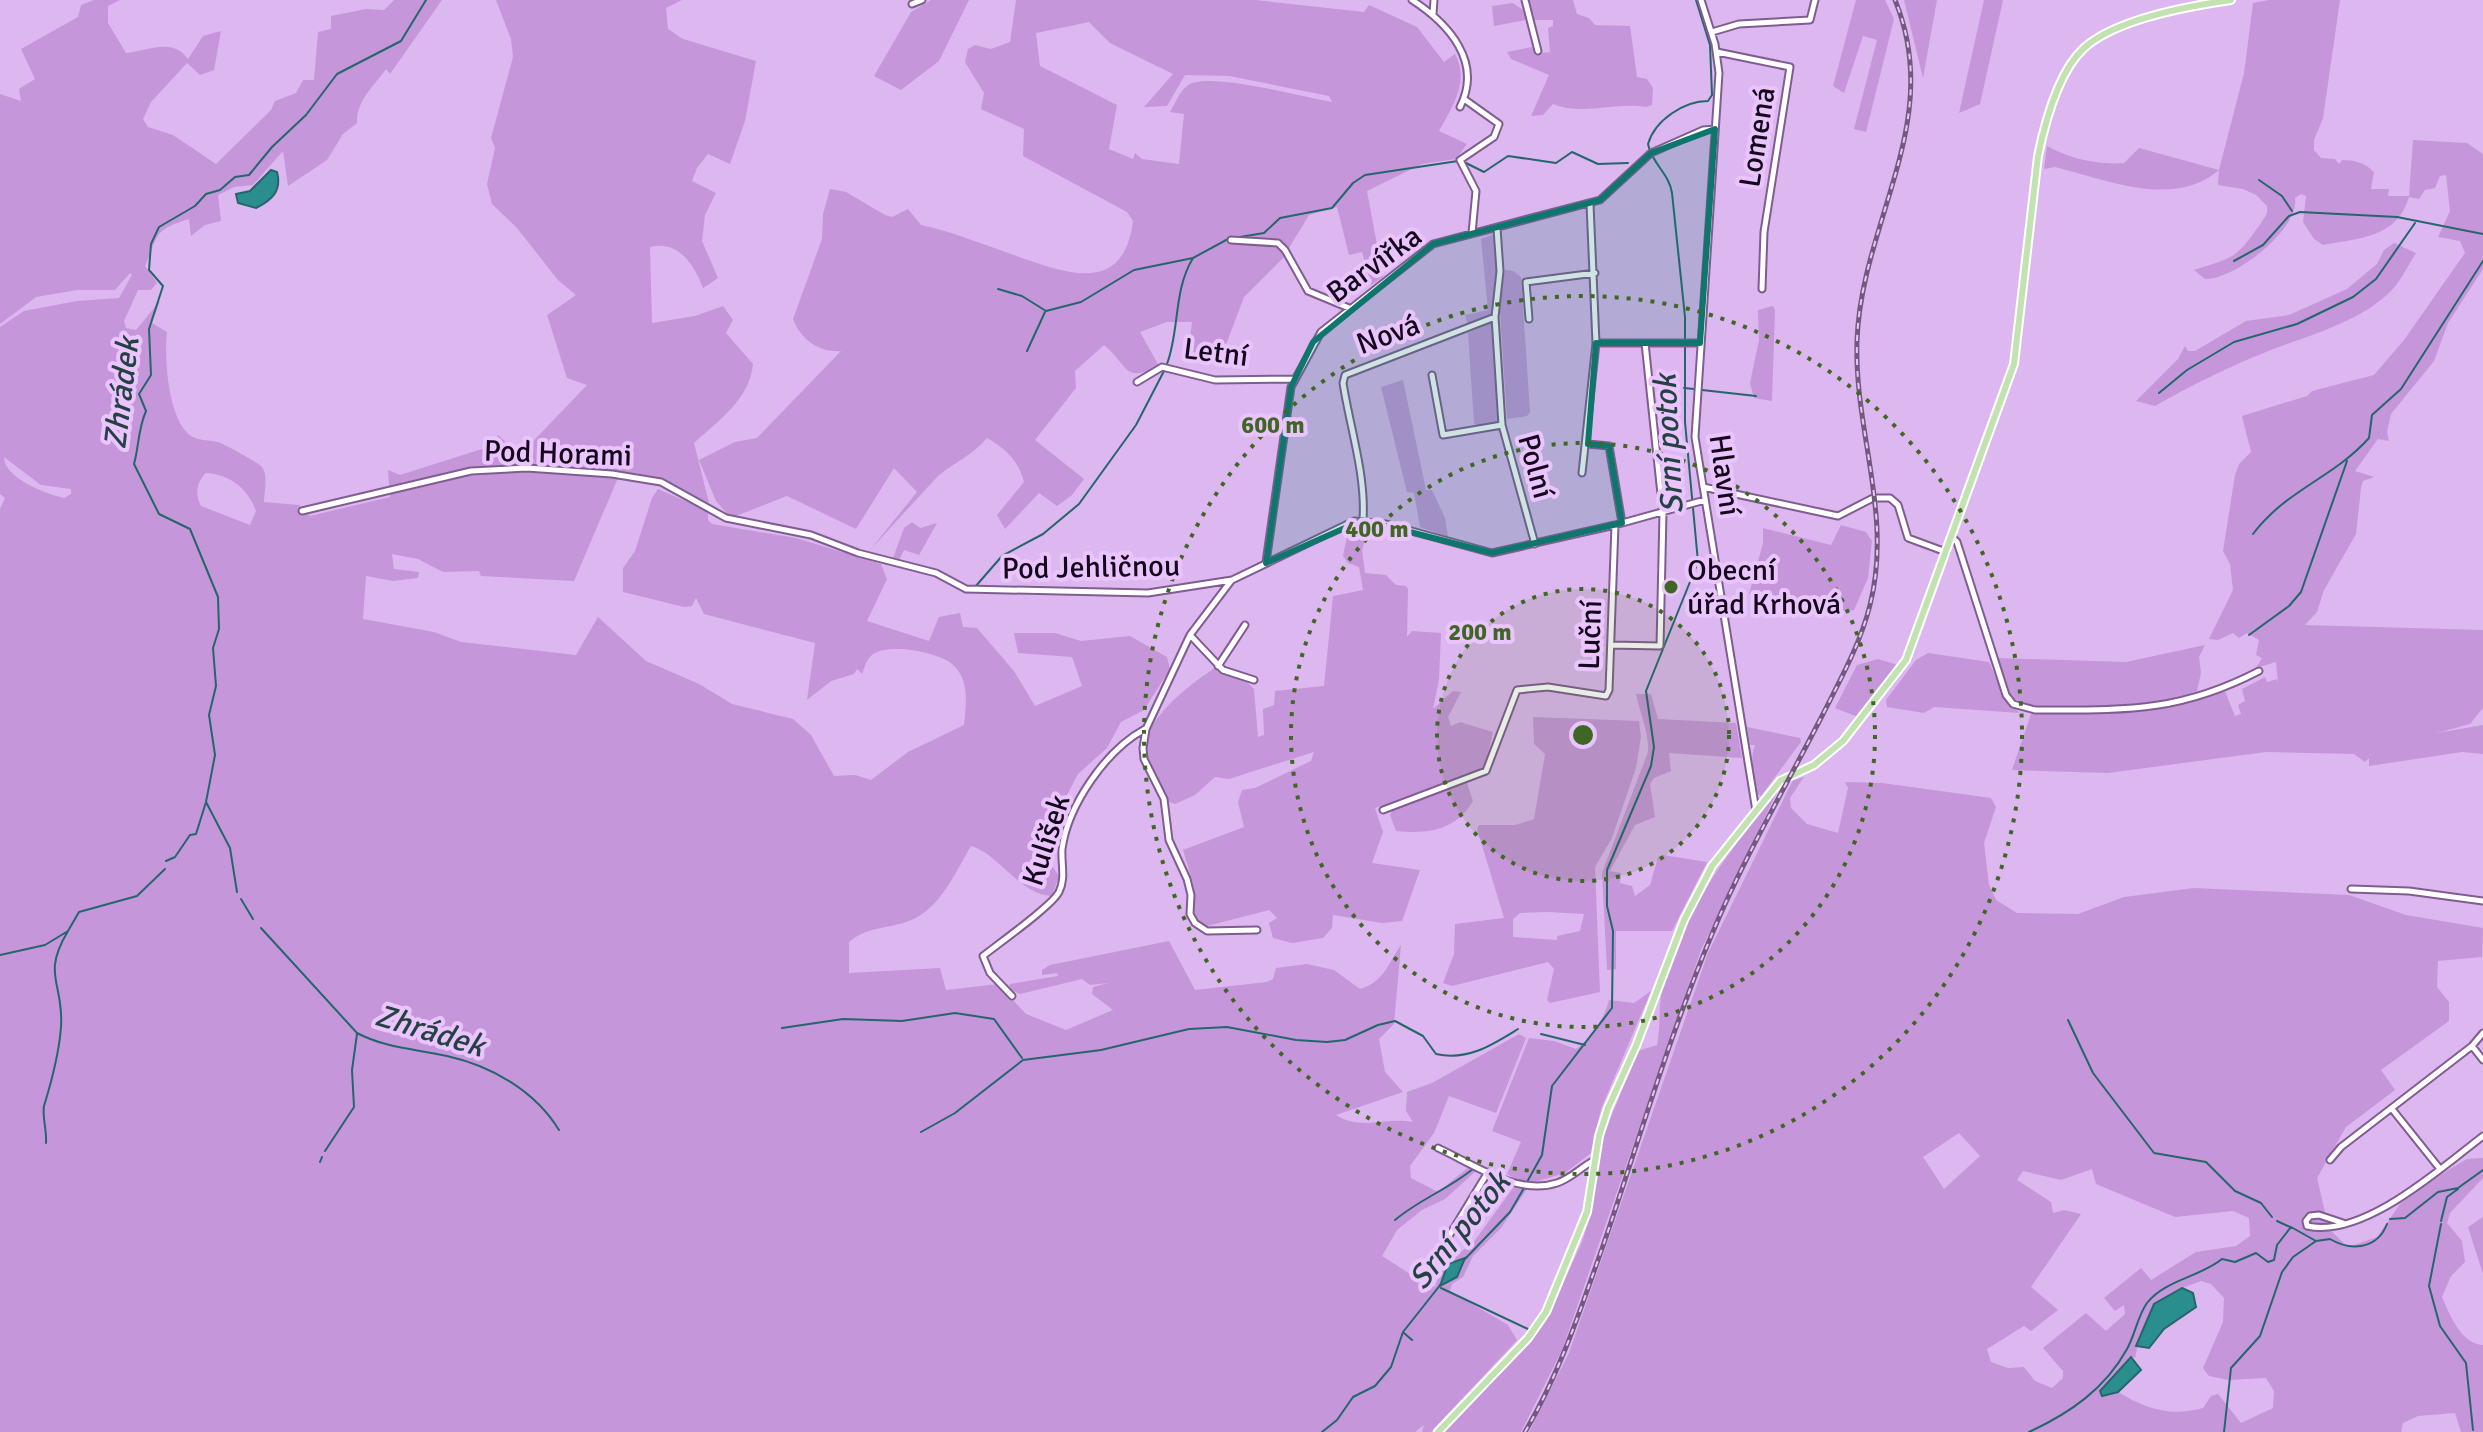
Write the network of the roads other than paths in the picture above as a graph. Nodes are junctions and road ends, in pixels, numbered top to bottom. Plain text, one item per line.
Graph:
1 (922, 0) edge
2 (1412, 0) edge
3 (1434, 0) edge
4 (1525, 0) edge
5 (1701, 0) edge
6 (1815, 0) edge
7 (2231, 0) edge
8 (2214, 1) edge
9 (912, 4) dead end
10 (1433, 14) junction
11 (1712, 32) junction
12 (1538, 51) dead end
13 (1717, 52) junction
14 (1464, 99) junction
15 (1460, 107) dead end
16 (1715, 129) junction
17 (1590, 204) junction
18 (1497, 228) junction
19 (1472, 233) junction
20 (1231, 240) dead end
21 (1595, 273) junction
22 (1762, 289) dead end
23 (1349, 308) junction
24 (1495, 317) junction
25 (1529, 319) dead end
26 (1596, 343) junction
27 (1645, 343) junction
28 (1700, 343) junction
29 (1432, 375) dead end
30 (1294, 379) junction
31 (1137, 382) dead end
32 (1502, 425) junction
33 (1588, 444) junction
34 (1582, 473) dead end
35 (1703, 487) junction
36 (1705, 500) junction
37 (306, 510) dead end
38 (1663, 513) junction
39 (1363, 520) junction
40 (1619, 524) junction
41 (1952, 537) junction
42 (1535, 544) junction
43 (1946, 552) junction
44 (1266, 563) junction
45 (936, 573) joint
46 (1232, 580) junction
47 (1245, 625) dead end
48 (1190, 635) junction
49 (1612, 645) junction
50 (1218, 666) junction
51 (2259, 671) dead end
52 (1254, 680) dead end
53 (1146, 729) junction
54 (1383, 810) dead end
55 (1756, 811) junction
56 (2351, 889) dead end
57 (2483, 901) edge
58 (1257, 930) dead end
59 (1012, 996) dead end
60 (2483, 1033) edge
61 (2472, 1046) junction
62 (2483, 1060) edge
63 (2392, 1109) junction
64 (2483, 1136) edge
65 (1438, 1148) dead end
66 (1595, 1160) junction
67 (2330, 1160) dead end
68 (2440, 1169) junction
69 (1488, 1172) junction
70 (2343, 1223) junction
71 (1446, 1241) dead end
72 (1438, 1432) edge

1 - 9 street
2 - 10 street
3 - 10 street
4 - 12 street
5 - 11 street, Hlavní
6 - 11 street
7 - 8 main road
8 - 41 main road
10 - 14 street
11 - 13 street, Hlavní
13 - 16 street, Hlavní
13 - 22 street, Lomená
14 - 15 street
14 - 19 street
16 - 17 street, Barvířka
16 - 28 street, Hlavní
17 - 18 street, Barvířka
17 - 21 street
18 - 19 street, Barvířka
18 - 24 street
19 - 23 street, Barvířka
20 - 23 street
21 - 25 street
21 - 26 street
23 - 30 street, Barvířka
24 - 32 street
24 - 39 street, Nová
26 - 27 street
26 - 33 street
27 - 28 street
27 - 38 street
28 - 35 street, Hlavní
29 - 32 street, Polní
30 - 31 street, Letní
30 - 44 street, Barvířka
32 - 42 street, Polní
33 - 34 street
33 - 40 street, Luční
35 - 36 street, Hlavní
35 - 43 street
36 - 38 street
36 - 55 street, Hlavní
37 - 45 street, Pod Horami
38 - 40 street
38 - 49 street
39 - 42 street
39 - 44 street, Pod Jehličnou
40 - 42 street
40 - 49 street, Luční
41 - 43 main road
41 - 51 street
43 - 55 main road
44 - 46 street, Pod Jehličnou
45 - 46 street, Pod Jehličnou
46 - 48 street, Kulíšek
47 - 50 street
48 - 50 street
48 - 53 street, Kulíšek
49 - 54 street, Luční
50 - 52 street
53 - 58 street, Kulíšek
53 - 59 street, Kulíšek
55 - 66 main road
56 - 57 street
60 - 61 street
61 - 62 street
61 - 63 street
63 - 67 street
63 - 68 street
64 - 68 street
65 - 69 street
66 - 69 street
66 - 72 main road
68 - 70 street
69 - 71 street
70 - 70 street

